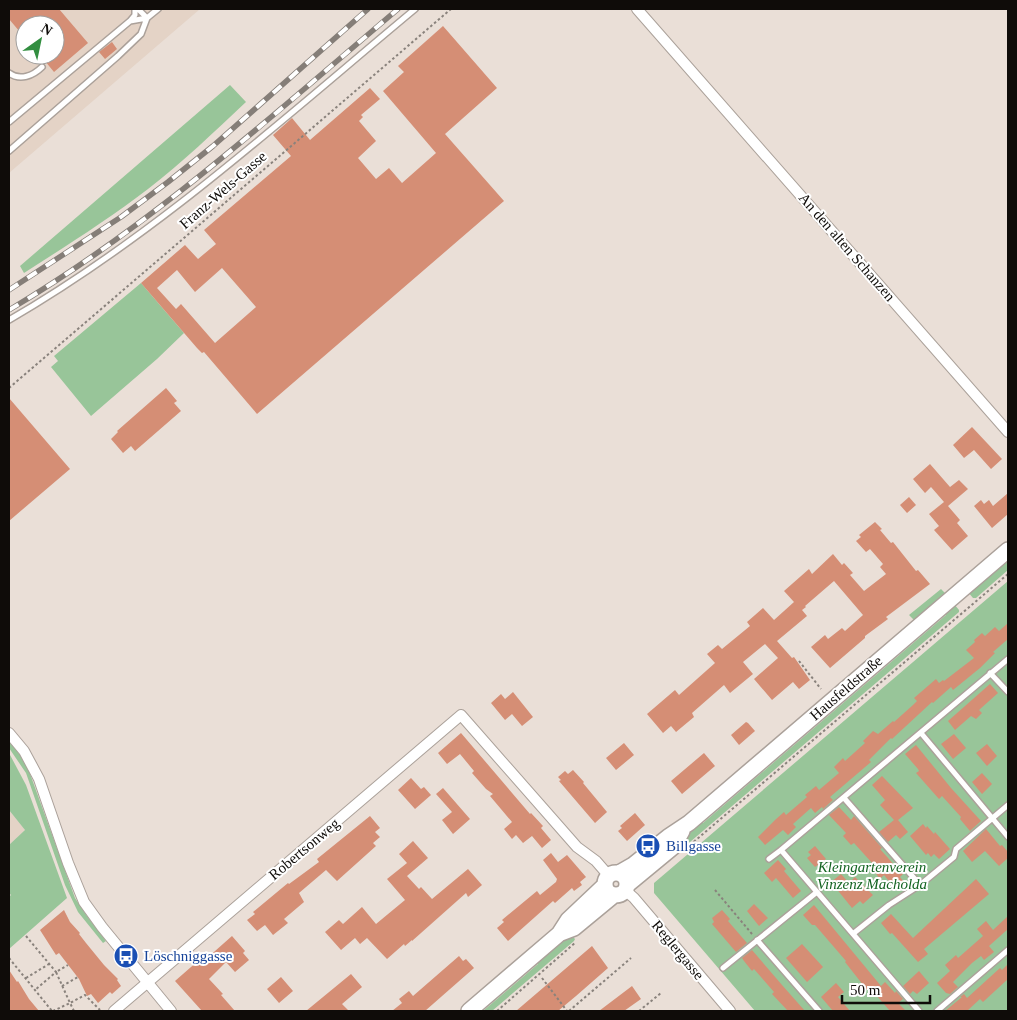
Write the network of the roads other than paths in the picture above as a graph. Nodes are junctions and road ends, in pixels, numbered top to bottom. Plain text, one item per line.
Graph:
1 (137, 9) edge
2 (158, 9) edge
3 (415, 9) edge
4 (637, 9) edge
5 (147, 18) junction
6 (130, 21) junction
7 (42, 67) dead end
8 (9, 73) edge
9 (9, 122) edge
10 (9, 151) edge
11 (9, 320) edge
12 (1008, 432) edge
13 (1008, 550) edge
14 (1008, 659) edge
15 (990, 673) junction
16 (1008, 692) edge
17 (9, 733) edge
18 (920, 733) junction
19 (844, 798) junction
20 (1008, 805) edge
21 (993, 818) junction
22 (1008, 837) edge
23 (781, 850) junction
24 (768, 859) dead end
25 (616, 884) junction
26 (920, 885) junction
27 (817, 892) junction
28 (854, 933) junction
29 (758, 940) junction
30 (1008, 950) edge
31 (723, 968) dead end
32 (147, 982) junction
33 (114, 1011) edge
34 (171, 1011) edge
35 (469, 1011) edge
36 (730, 1011) edge
37 (819, 1011) edge
38 (919, 1011) edge
39 (937, 1011) edge

1 - 5 lane
1 - 6 lane
2 - 5 lane
3 - 11 lane
4 - 12 street, An den alten Schanzen
5 - 6 lane
5 - 10 lane
6 - 9 lane
7 - 8 lane
13 - 25 street, Hausfeldstraße
14 - 15 lane
15 - 16 lane
15 - 18 lane
17 - 32 street
18 - 19 lane
18 - 21 lane
19 - 23 lane
19 - 26 lane
20 - 21 lane
21 - 22 lane
21 - 26 lane
23 - 24 lane
23 - 27 lane
25 - 32 street, Robertsonweg
25 - 35 street, Hausfeldstraße
25 - 36 street, Reglergasse
26 - 28 lane
27 - 28 lane
27 - 29 lane
28 - 38 lane
29 - 31 lane
29 - 37 lane
30 - 39 lane
32 - 33 street, Robertsonweg
32 - 34 street

